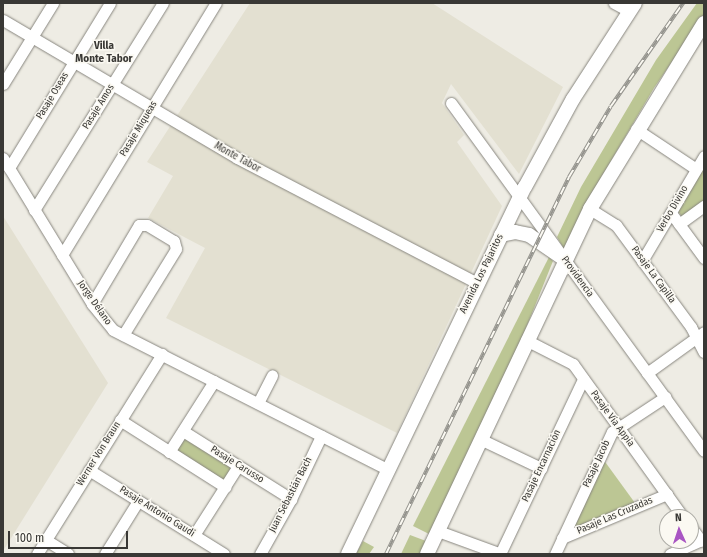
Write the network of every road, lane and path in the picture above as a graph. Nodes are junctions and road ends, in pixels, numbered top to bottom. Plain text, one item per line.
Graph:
1 (53, 3) edge
2 (110, 3) edge
3 (162, 3) edge
4 (216, 3) edge
5 (614, 3) edge
6 (632, 7) edge
7 (3, 20) edge
8 (704, 23) edge
9 (32, 38) junction
10 (73, 63) junction
11 (3, 84) edge
12 (111, 86) junction
13 (451, 103) dead end
14 (151, 110) junction
15 (636, 128) junction
16 (704, 156) edge
17 (3, 158) edge
18 (9, 168) junction
19 (696, 169) junction
20 (520, 197) junction
21 (704, 206) edge
22 (590, 209) junction
23 (34, 210) junction
24 (671, 213) junction
25 (679, 224) junction
26 (501, 235) junction
27 (62, 255) junction
28 (704, 258) edge
29 (564, 259) junction
30 (642, 261) junction
31 (477, 283) junction
32 (92, 304) junction
33 (123, 335) junction
34 (700, 335) edge
35 (526, 340) junction
36 (704, 352) edge
37 (162, 354) junction
38 (647, 373) junction
39 (272, 375) dead end
40 (583, 379) junction
41 (214, 381) junction
42 (665, 397) junction
43 (258, 403) junction
44 (120, 420) junction
45 (619, 428) junction
46 (183, 431) junction
47 (321, 436) junction
48 (480, 439) junction
49 (704, 451) edge
50 (169, 452) junction
51 (238, 466) junction
52 (541, 468) junction
53 (89, 470) junction
54 (389, 470) junction
55 (225, 487) junction
56 (667, 494) junction
57 (291, 500) junction
58 (138, 501) junction
59 (678, 509) edge
60 (438, 531) junction
61 (194, 535) junction
62 (562, 538) junction
63 (46, 540) junction
64 (702, 540) edge
65 (109, 552) edge
66 (37, 554) edge
67 (68, 554) edge
68 (224, 554) edge
69 (260, 554) edge
70 (348, 554) edge
71 (427, 554) edge
72 (500, 554) edge
73 (555, 554) edge
74 (670, 554) edge

1 - 9 street
2 - 10 street, Pasaje Oseas
3 - 12 street, Pasaje Amos
4 - 14 street, Pasaje Miqueas
5 - 6 street
6 - 20 main road, Avenida Los Pajaritos
7 - 9 street, Monte Tabor
8 - 15 main road
9 - 10 street, Monte Tabor
9 - 11 street
10 - 12 street, Monte Tabor
10 - 18 street, Pasaje Oseas
12 - 14 street, Monte Tabor
12 - 23 street, Pasaje Amos
13 - 20 street, Providencia
14 - 27 street, Pasaje Miqueas
14 - 31 street, Monte Tabor
15 - 19 street
15 - 22 main road
16 - 19 street, Verbo Divino
17 - 18 street, Jorge Délano
18 - 23 street, Jorge Délano
19 - 24 street, Verbo Divino
20 - 26 main road, Avenida Los Pajaritos
20 - 29 street, Providencia
21 - 25 street
22 - 29 main road
22 - 30 street, Pasaje La Capilla
23 - 27 street, Jorge Délano
24 - 25 street
24 - 30 street, Verbo Divino
25 - 28 street
26 - 29 main road
26 - 31 main road, Avenida Los Pajaritos
27 - 32 street, Jorge Délano
29 - 35 main road
29 - 38 street, Providencia
30 - 34 street, Pasaje La Capilla
31 - 54 main road, Avenida Los Pajaritos
32 - 33 street, Jorge Délano
32 - 33 street
33 - 37 street, Jorge Délano
34 - 36 street, Pasaje La Capilla
34 - 38 street
35 - 40 street, Pasaje Vía Appia
35 - 48 main road
37 - 41 street, Jorge Délano
37 - 44 street, Werner Von Braun
38 - 42 street, Providencia
39 - 43 street
40 - 45 street, Pasaje Vía Appia
40 - 52 street, Pasaje Encarnación
41 - 43 street, Jorge Délano
41 - 46 street
42 - 45 street, Pasaje Jacob
42 - 49 street, Providencia
43 - 47 street, Jorge Délano
44 - 50 street
44 - 53 street, Werner Von Braun
45 - 56 street, Pasaje Vía Appia
45 - 62 street, Pasaje Jacob
46 - 50 street
46 - 51 street, Pasaje Carusso
47 - 54 street, Jorge Délano
47 - 57 street, Juan Sebastián Bach
48 - 52 street
48 - 60 main road
50 - 55 street
51 - 55 street
51 - 57 street, Pasaje Carusso
52 - 72 street, Pasaje Encarnación
53 - 58 street, Pasaje Antonio Gaudí
53 - 63 street, Werner Von Braun
54 - 70 main road, Avenida Los Pajaritos
55 - 61 street
56 - 59 street, Pasaje Vía Appia
56 - 62 street, Pasaje Las Cruzadas
57 - 69 street, Juan Sebastián Bach
58 - 61 street, Pasaje Antonio Gaudí
58 - 65 street
60 - 71 main road
60 - 72 street
61 - 68 street, Pasaje Antonio Gaudí
62 - 73 street, Pasaje Jacob
63 - 66 street, Werner Von Braun
63 - 67 street
64 - 74 street

